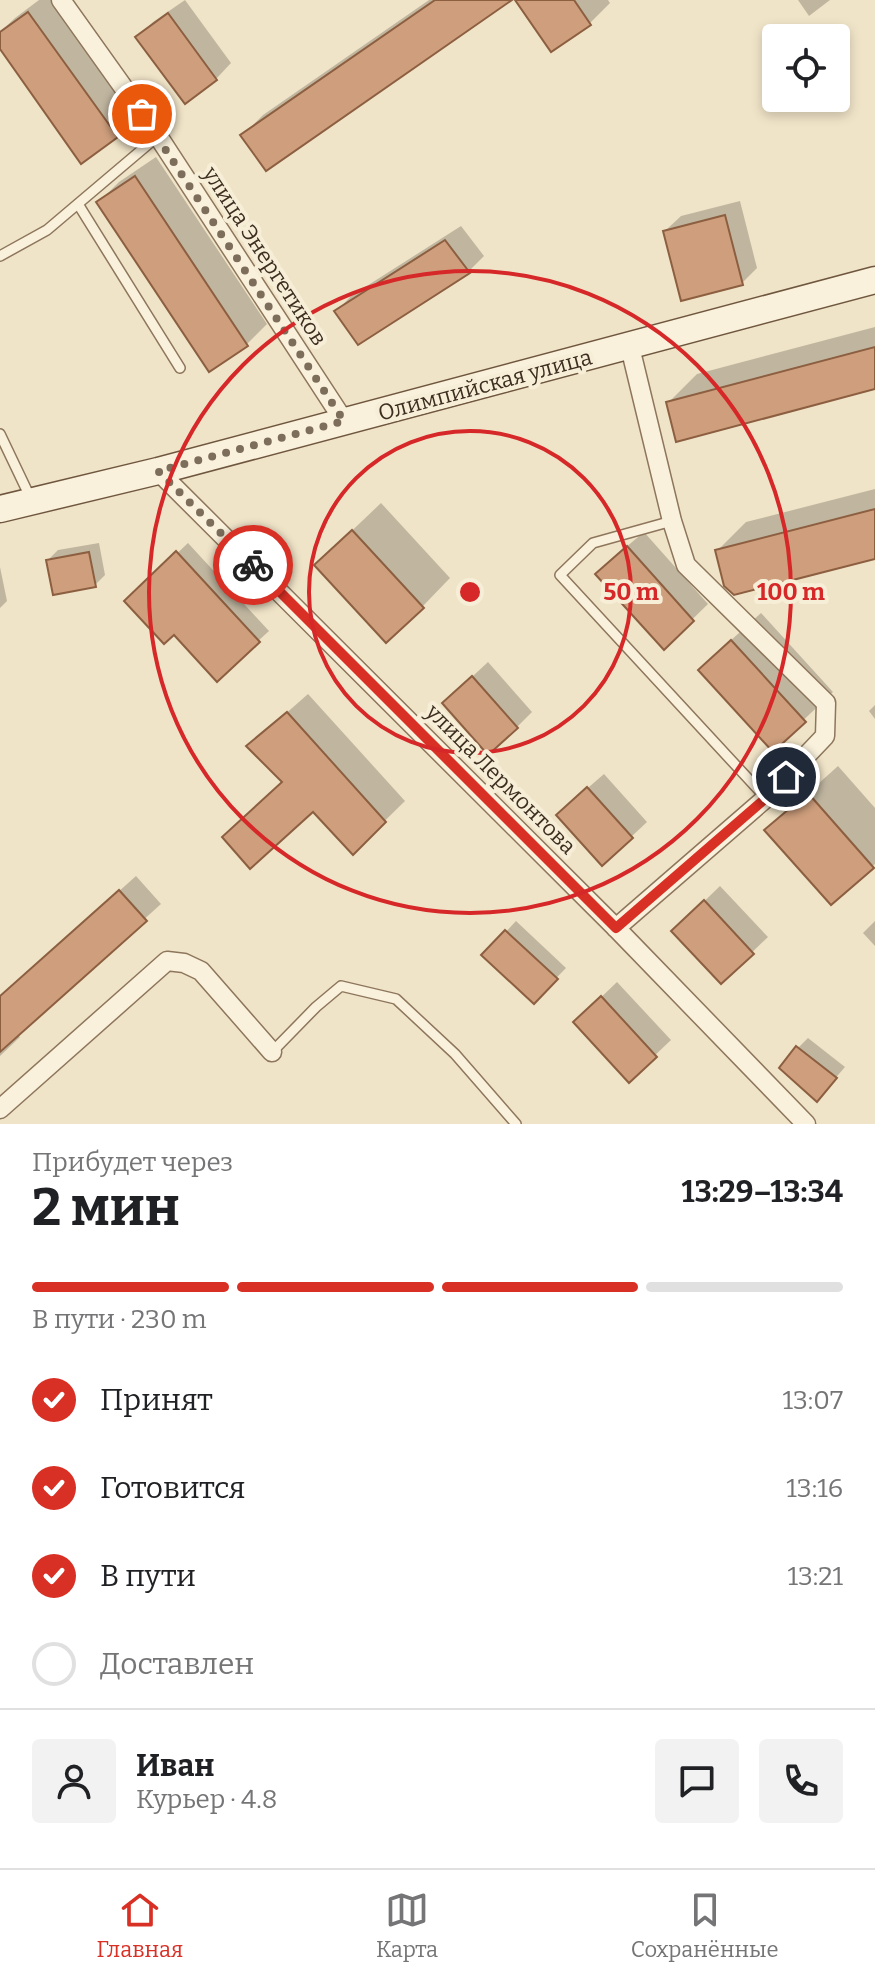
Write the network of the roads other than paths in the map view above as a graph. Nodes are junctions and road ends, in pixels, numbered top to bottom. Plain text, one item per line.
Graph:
1 (61, 0) edge
2 (158, 136) junction
3 (78, 204) junction
4 (0, 256) edge
5 (875, 280) edge
6 (630, 347) junction
7 (180, 368) dead end
8 (344, 421) junction
9 (0, 434) edge
10 (158, 471) junction
11 (33, 502) junction
12 (0, 509) edge
13 (672, 521) junction
14 (766, 798) junction
15 (616, 928) junction
16 (272, 1052) joint
17 (0, 1109) edge
18 (516, 1124) edge
19 (806, 1124) edge

1 - 2 street, улица Энергетиков
2 - 3 lane
2 - 8 street, улица Энергетиков
3 - 4 lane
3 - 7 lane
5 - 6 street, Олимпийская улица
6 - 8 street, Олимпийская улица
6 - 13 street
8 - 10 street, Олимпийская улица
9 - 11 lane
10 - 11 street, Олимпийская улица
10 - 15 street, улица Лермонтова
11 - 12 street, Олимпийская улица
13 - 14 street
13 - 14 lane
14 - 15 street
15 - 19 street, улица Лермонтова
16 - 17 street
16 - 18 lane

